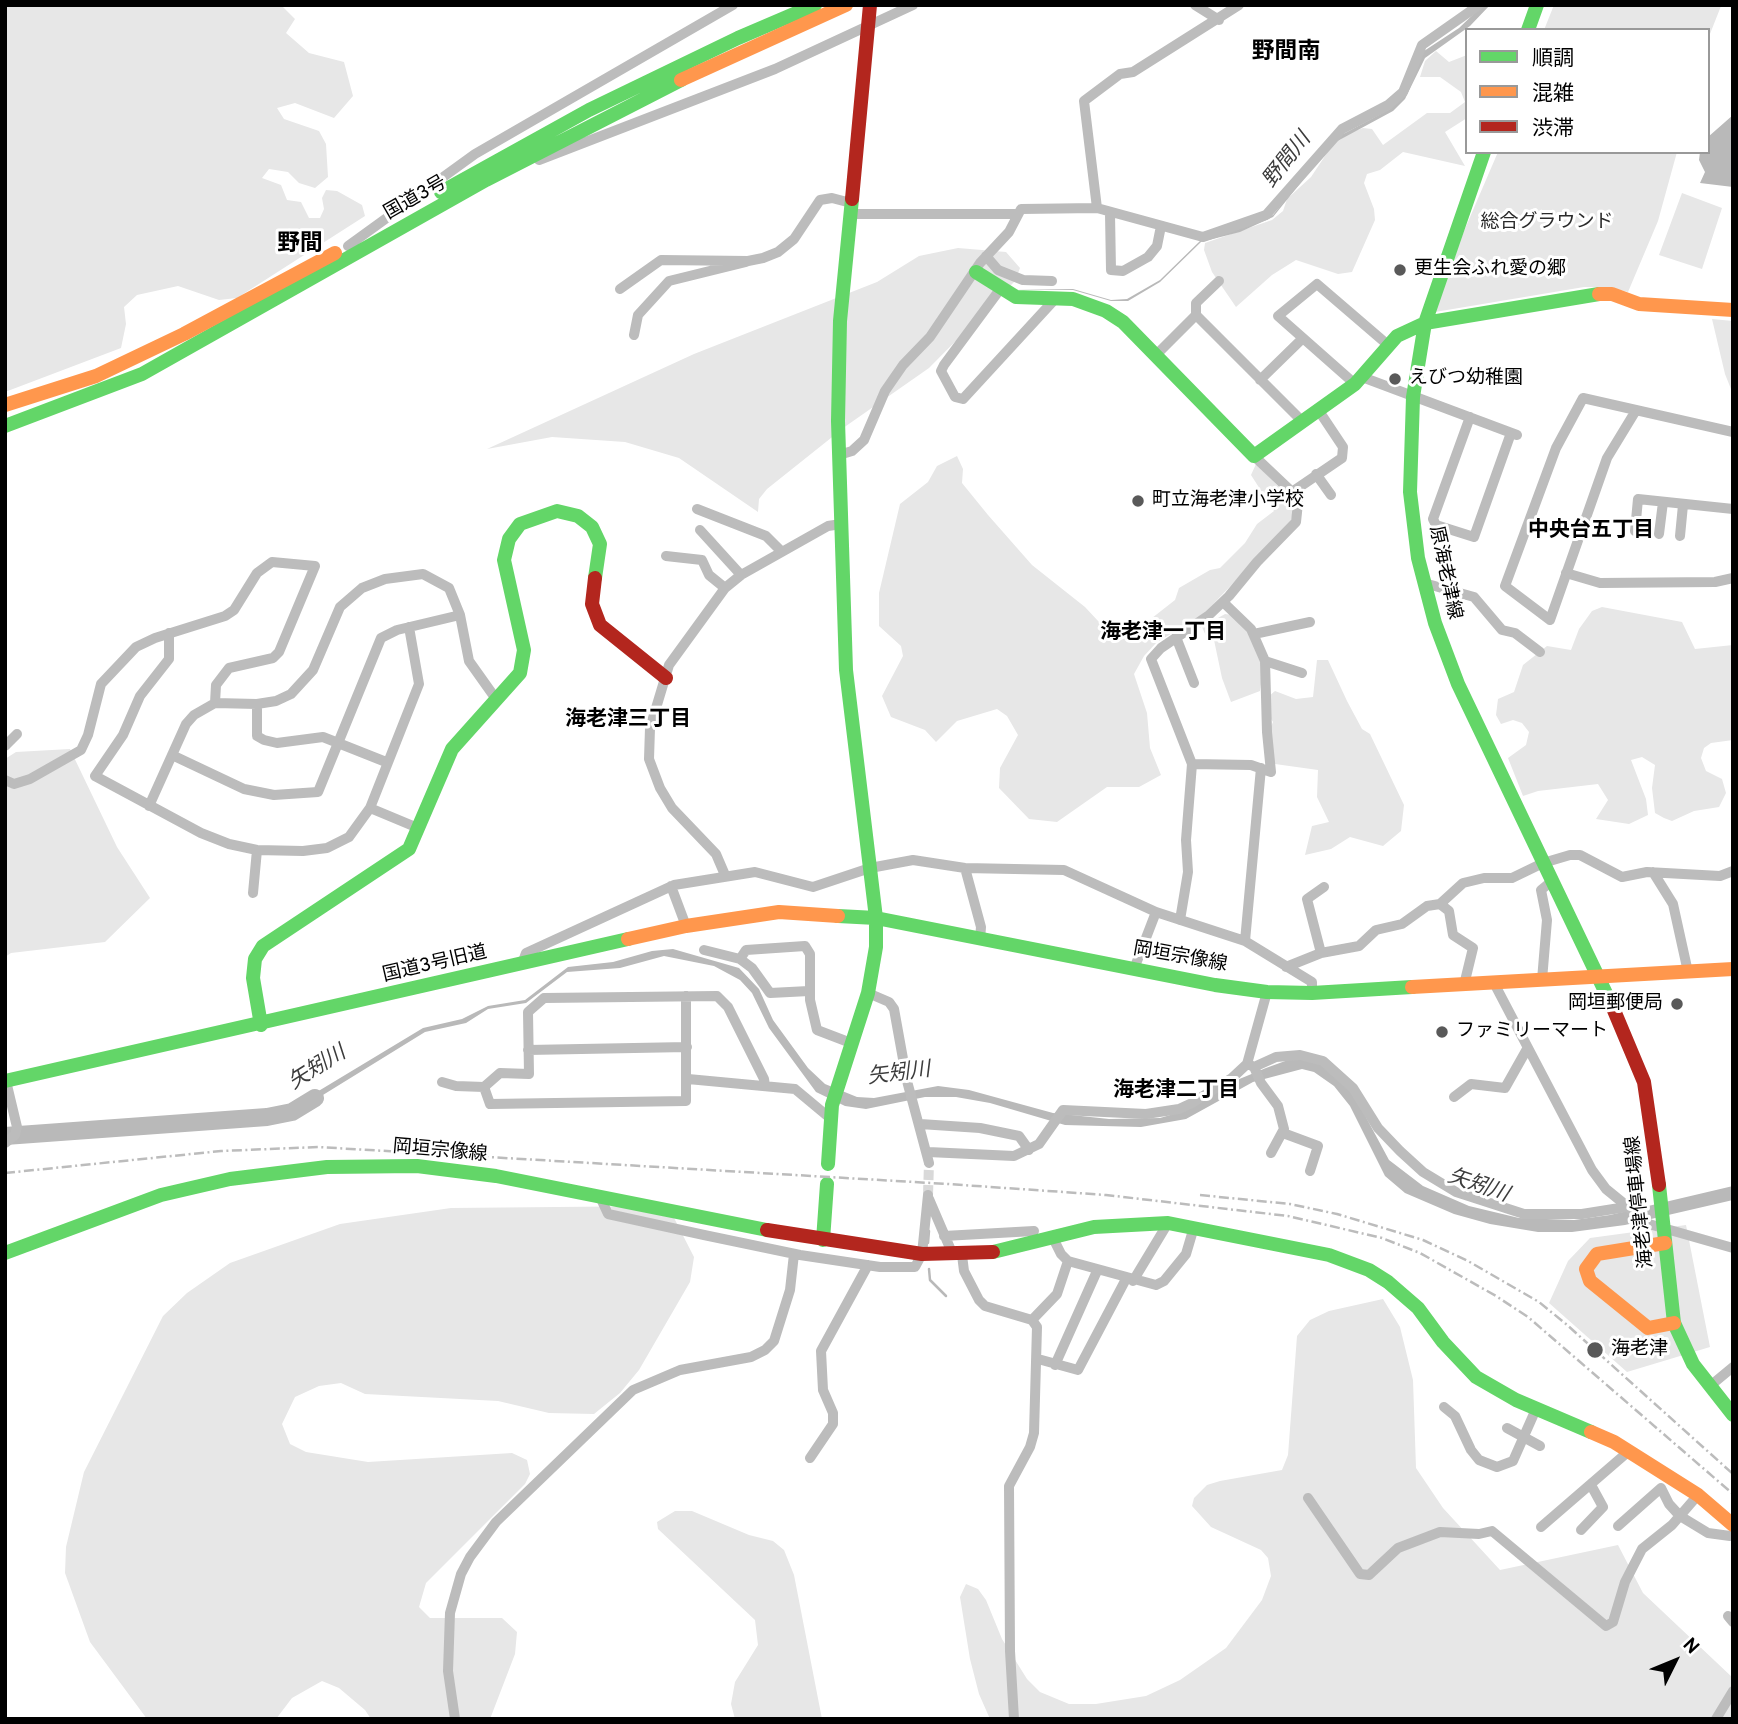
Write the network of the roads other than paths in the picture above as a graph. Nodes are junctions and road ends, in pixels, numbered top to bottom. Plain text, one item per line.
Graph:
1 (733, 5) edge
2 (815, 5) edge
3 (846, 5) edge
4 (870, 5) edge
5 (913, 5) edge
6 (1195, 5) edge
7 (1239, 5) edge
8 (1479, 5) edge
9 (1537, 5) edge
10 (1219, 20) junction
11 (867, 27) junction
12 (1529, 28) edge
13 (1483, 154) edge
14 (486, 180) junction
15 (851, 208) junction
16 (1097, 208) junction
17 (1017, 214) junction
18 (1110, 214) junction
19 (1161, 226) junction
20 (348, 246) junction
21 (985, 256) junction
22 (748, 261) junction
23 (976, 272) junction
24 (1052, 281) dead end
25 (1219, 281) dead end
26 (1001, 288) junction
27 (620, 289) dead end
28 (1056, 298) junction
29 (1733, 310) edge
30 (1196, 315) junction
31 (1425, 323) junction
32 (634, 335) dead end
33 (1303, 338) junction
34 (1388, 345) junction
35 (1156, 355) junction
36 (1260, 380) junction
37 (1359, 381) junction
38 (1412, 397) junction
39 (5, 405) edge
40 (1319, 411) junction
41 (1635, 412) junction
42 (1470, 417) junction
43 (1303, 422) junction
44 (5, 426) edge
45 (1733, 432) edge
46 (839, 455) junction
47 (1254, 456) junction
48 (1316, 474) junction
49 (1292, 492) junction
50 (1331, 495) dead end
51 (1663, 502) junction
52 (1683, 505) junction
53 (697, 509) dead end
54 (1733, 509) edge
55 (841, 524) junction
56 (700, 530) dead end
57 (1635, 530) dead end
58 (1659, 534) dead end
59 (1680, 536) dead end
60 (780, 550) junction
61 (666, 556) dead end
62 (1566, 573) junction
63 (741, 575) junction
64 (1733, 578) edge
65 (1424, 583) junction
66 (725, 588) junction
67 (1223, 602) junction
68 (460, 615) junction
69 (1310, 622) dead end
70 (409, 627) junction
71 (169, 633) junction
72 (1254, 635) junction
73 (1176, 638) junction
74 (1540, 652) dead end
75 (1265, 661) junction
76 (1302, 673) dead end
77 (666, 678) junction
78 (1194, 683) dead end
79 (496, 699) junction
80 (215, 703) junction
81 (257, 704) junction
82 (17, 734) dead end
83 (338, 742) junction
84 (5, 746) edge
85 (172, 755) junction
86 (386, 762) junction
87 (1192, 764) junction
88 (1261, 768) junction
89 (5, 780) edge
90 (149, 806) junction
91 (370, 808) junction
92 (418, 828) junction
93 (257, 850) junction
94 (1543, 863) junction
95 (870, 868) junction
96 (965, 868) junction
97 (1733, 871) edge
98 (1653, 872) junction
99 (724, 875) junction
100 (1552, 881) junction
101 (671, 886) junction
102 (1325, 887) dead end
103 (253, 893) dead end
104 (1440, 904) junction
105 (1156, 912) junction
106 (876, 918) junction
107 (1180, 919) junction
108 (686, 926) junction
109 (980, 939) junction
110 (1245, 941) junction
111 (704, 950) dead end
112 (1321, 953) junction
113 (740, 959) junction
114 (522, 964) junction
115 (1286, 967) junction
116 (1733, 969) edge
117 (1134, 970) junction
118 (1688, 972) junction
119 (1599, 977) junction
120 (1542, 980) junction
121 (1494, 983) junction
122 (1464, 985) junction
123 (809, 991) junction
124 (1267, 992) junction
125 (868, 993) junction
126 (1312, 993) junction
127 (686, 996) junction
128 (261, 1025) junction
129 (851, 1043) junction
130 (687, 1047) junction
131 (1527, 1049) junction
132 (528, 1050) junction
133 (1251, 1065) junction
134 (688, 1079) junction
135 (6, 1081) edge
136 (442, 1082) dead end
137 (765, 1086) junction
138 (484, 1087) junction
139 (1454, 1097) dead end
140 (832, 1112) junction
141 (919, 1124) junction
142 (1283, 1133) junction
143 (5, 1143) edge
144 (1029, 1150) junction
145 (1271, 1153) dead end
146 (828, 1164) dead end
147 (1310, 1171) dead end
148 (827, 1184) dead end
149 (601, 1199) junction
150 (1626, 1207) junction
151 (1168, 1223) junction
152 (1194, 1227) junction
153 (1034, 1231) dead end
154 (982, 1235) junction
155 (944, 1236) junction
156 (1053, 1238) junction
157 (823, 1240) junction
158 (1665, 1240) junction
159 (1733, 1248) edge
160 (5, 1253) edge
161 (794, 1254) junction
162 (922, 1254) junction
163 (984, 1254) junction
164 (958, 1255) junction
165 (1068, 1261) junction
166 (869, 1265) junction
167 (1097, 1271) junction
168 (1130, 1280) junction
169 (1032, 1320) junction
170 (1674, 1323) junction
171 (1038, 1359) junction
172 (1055, 1365) junction
173 (1733, 1367) edge
174 (1710, 1386) junction
175 (1444, 1407) dead end
176 (1536, 1409) junction
177 (1733, 1415) edge
178 (1507, 1428) dead end
179 (1525, 1437) junction
180 (1540, 1446) dead end
181 (1629, 1451) junction
182 (810, 1458) dead end
183 (1591, 1485) junction
184 (1698, 1495) junction
185 (1308, 1498) dead end
186 (1680, 1516) junction
187 (1618, 1526) dead end
188 (1541, 1527) dead end
189 (1581, 1530) dead end
190 (1731, 1531) edge
191 (1733, 1691) edge
192 (455, 1719) edge
193 (1014, 1719) edge
194 (1716, 1719) edge

1 - 20 street
2 - 20 main road, 国道3号
3 - 14 main road, 国道3号
4 - 11 main road
5 - 11 street
6 - 10 street
7 - 10 street
8 - 19 street
9 - 12 main road
10 - 16 street
11 - 14 street
11 - 15 main road
13 - 31 main road, 原海老津線
14 - 44 main road, 国道3号
15 - 17 street
15 - 22 street
15 - 46 main road
16 - 17 street
16 - 18 street
17 - 21 street
18 - 19 street
18 - 19 street
20 - 39 main road, 国道3号
21 - 23 street
21 - 24 street
22 - 27 street
22 - 32 street
23 - 26 main road
23 - 46 street
25 - 30 street
26 - 28 main road
26 - 28 street
28 - 35 main road
29 - 31 main road
30 - 35 street
30 - 36 street
31 - 34 main road
31 - 38 main road, 原海老津線
33 - 34 street
33 - 36 street
33 - 37 street
34 - 37 main road
35 - 47 main road
36 - 43 street
37 - 38 street
37 - 40 main road
38 - 42 street
38 - 65 main road, 原海老津線
40 - 43 main road
40 - 48 street
41 - 45 street
41 - 62 street
41 - 62 street
42 - 42 street
43 - 47 main road
46 - 55 main road
47 - 49 street
48 - 49 street
48 - 50 street
49 - 67 street
51 - 52 street
51 - 57 street
51 - 58 street
52 - 54 street
52 - 59 street
53 - 60 street
55 - 60 street
55 - 95 main road
56 - 63 street
60 - 63 street
61 - 66 street
62 - 64 street
63 - 66 street
65 - 74 street
65 - 94 main road, 原海老津線
66 - 77 street
67 - 72 street
67 - 73 street
68 - 70 street
68 - 79 street
68 - 81 street
69 - 72 street
70 - 83 street
70 - 86 street
71 - 80 street
71 - 89 street
71 - 90 street
72 - 75 street
73 - 78 street
73 - 87 street
75 - 76 street
75 - 88 street
77 - 79 main road
77 - 99 street
79 - 92 main road
80 - 81 street
80 - 85 street
81 - 83 street
82 - 84 street
83 - 85 street
83 - 86 street
85 - 90 street
86 - 91 street
87 - 88 street
87 - 107 street
88 - 110 street
90 - 93 street
91 - 92 street
91 - 93 street
92 - 128 main road
93 - 103 street
94 - 98 street
94 - 100 main road, 原海老津線
94 - 104 street
95 - 96 street
95 - 99 street
95 - 106 main road
96 - 105 street
96 - 109 street
97 - 98 street
98 - 118 street
99 - 101 street
100 - 119 main road, 原海老津線
100 - 120 street
101 - 108 street
101 - 114 street
102 - 112 street
104 - 112 street
104 - 122 street
105 - 107 street
105 - 117 street
106 - 108 main road, 国道3号旧道
106 - 109 main road, 岡垣宗像線
106 - 125 main road
107 - 110 street
108 - 114 main road, 国道3号旧道
109 - 117 main road, 岡垣宗像線
110 - 115 street
111 - 113 street
112 - 115 street
113 - 123 street
113 - 123 street
114 - 128 main road, 国道3号旧道
115 - 126 street
116 - 118 main road, 岡垣宗像線
117 - 124 main road, 岡垣宗像線
118 - 119 main road, 岡垣宗像線
119 - 120 main road, 岡垣宗像線
119 - 158 main road, 海老津停車場線
120 - 121 main road, 岡垣宗像線
121 - 122 main road, 岡垣宗像線
121 - 131 street
122 - 126 main road, 岡垣宗像線
123 - 129 street
124 - 126 main road, 岡垣宗像線
124 - 133 street
125 - 129 main road
125 - 141 street
127 - 130 street
127 - 132 street
127 - 137 street
128 - 135 main road, 国道3号旧道
129 - 140 main road
130 - 132 street
130 - 134 street
131 - 139 street
131 - 150 street
132 - 138 street
133 - 142 street
133 - 144 street
133 - 150 street
134 - 137 street
134 - 138 street
135 - 143 street
136 - 138 street
137 - 140 street
140 - 146 main road
141 - 144 street
141 - 144 street
142 - 145 street
142 - 147 street
148 - 157 main road
149 - 157 main road, 岡垣宗像線
149 - 160 main road, 岡垣宗像線
149 - 161 street
150 - 159 street
151 - 152 main road, 岡垣宗像線
151 - 156 main road, 岡垣宗像線
151 - 168 street
152 - 168 street
152 - 176 main road, 岡垣宗像線
153 - 154 street
154 - 155 street
154 - 163 street
155 - 162 street
155 - 164 street
156 - 163 main road, 岡垣宗像線
156 - 165 street
157 - 162 main road, 岡垣宗像線
158 - 170 main road, 海老津停車場線
158 - 170 main road
161 - 166 street
161 - 192 street
162 - 164 main road, 岡垣宗像線
162 - 166 street
163 - 164 main road, 岡垣宗像線
164 - 169 street
165 - 167 street
165 - 169 street
166 - 182 street
167 - 168 street
167 - 172 street
168 - 172 street
169 - 171 street
170 - 174 main road, 海老津停車場線
171 - 172 street
171 - 193 street
173 - 174 street
174 - 177 main road, 海老津停車場線
175 - 179 street
176 - 179 street
176 - 181 main road, 岡垣宗像線
178 - 179 street
179 - 180 street
181 - 183 street
181 - 184 main road, 岡垣宗像線
183 - 188 street
183 - 189 street
184 - 186 street
184 - 190 main road, 岡垣宗像線
185 - 186 street
186 - 187 street
186 - 190 street
191 - 194 street

